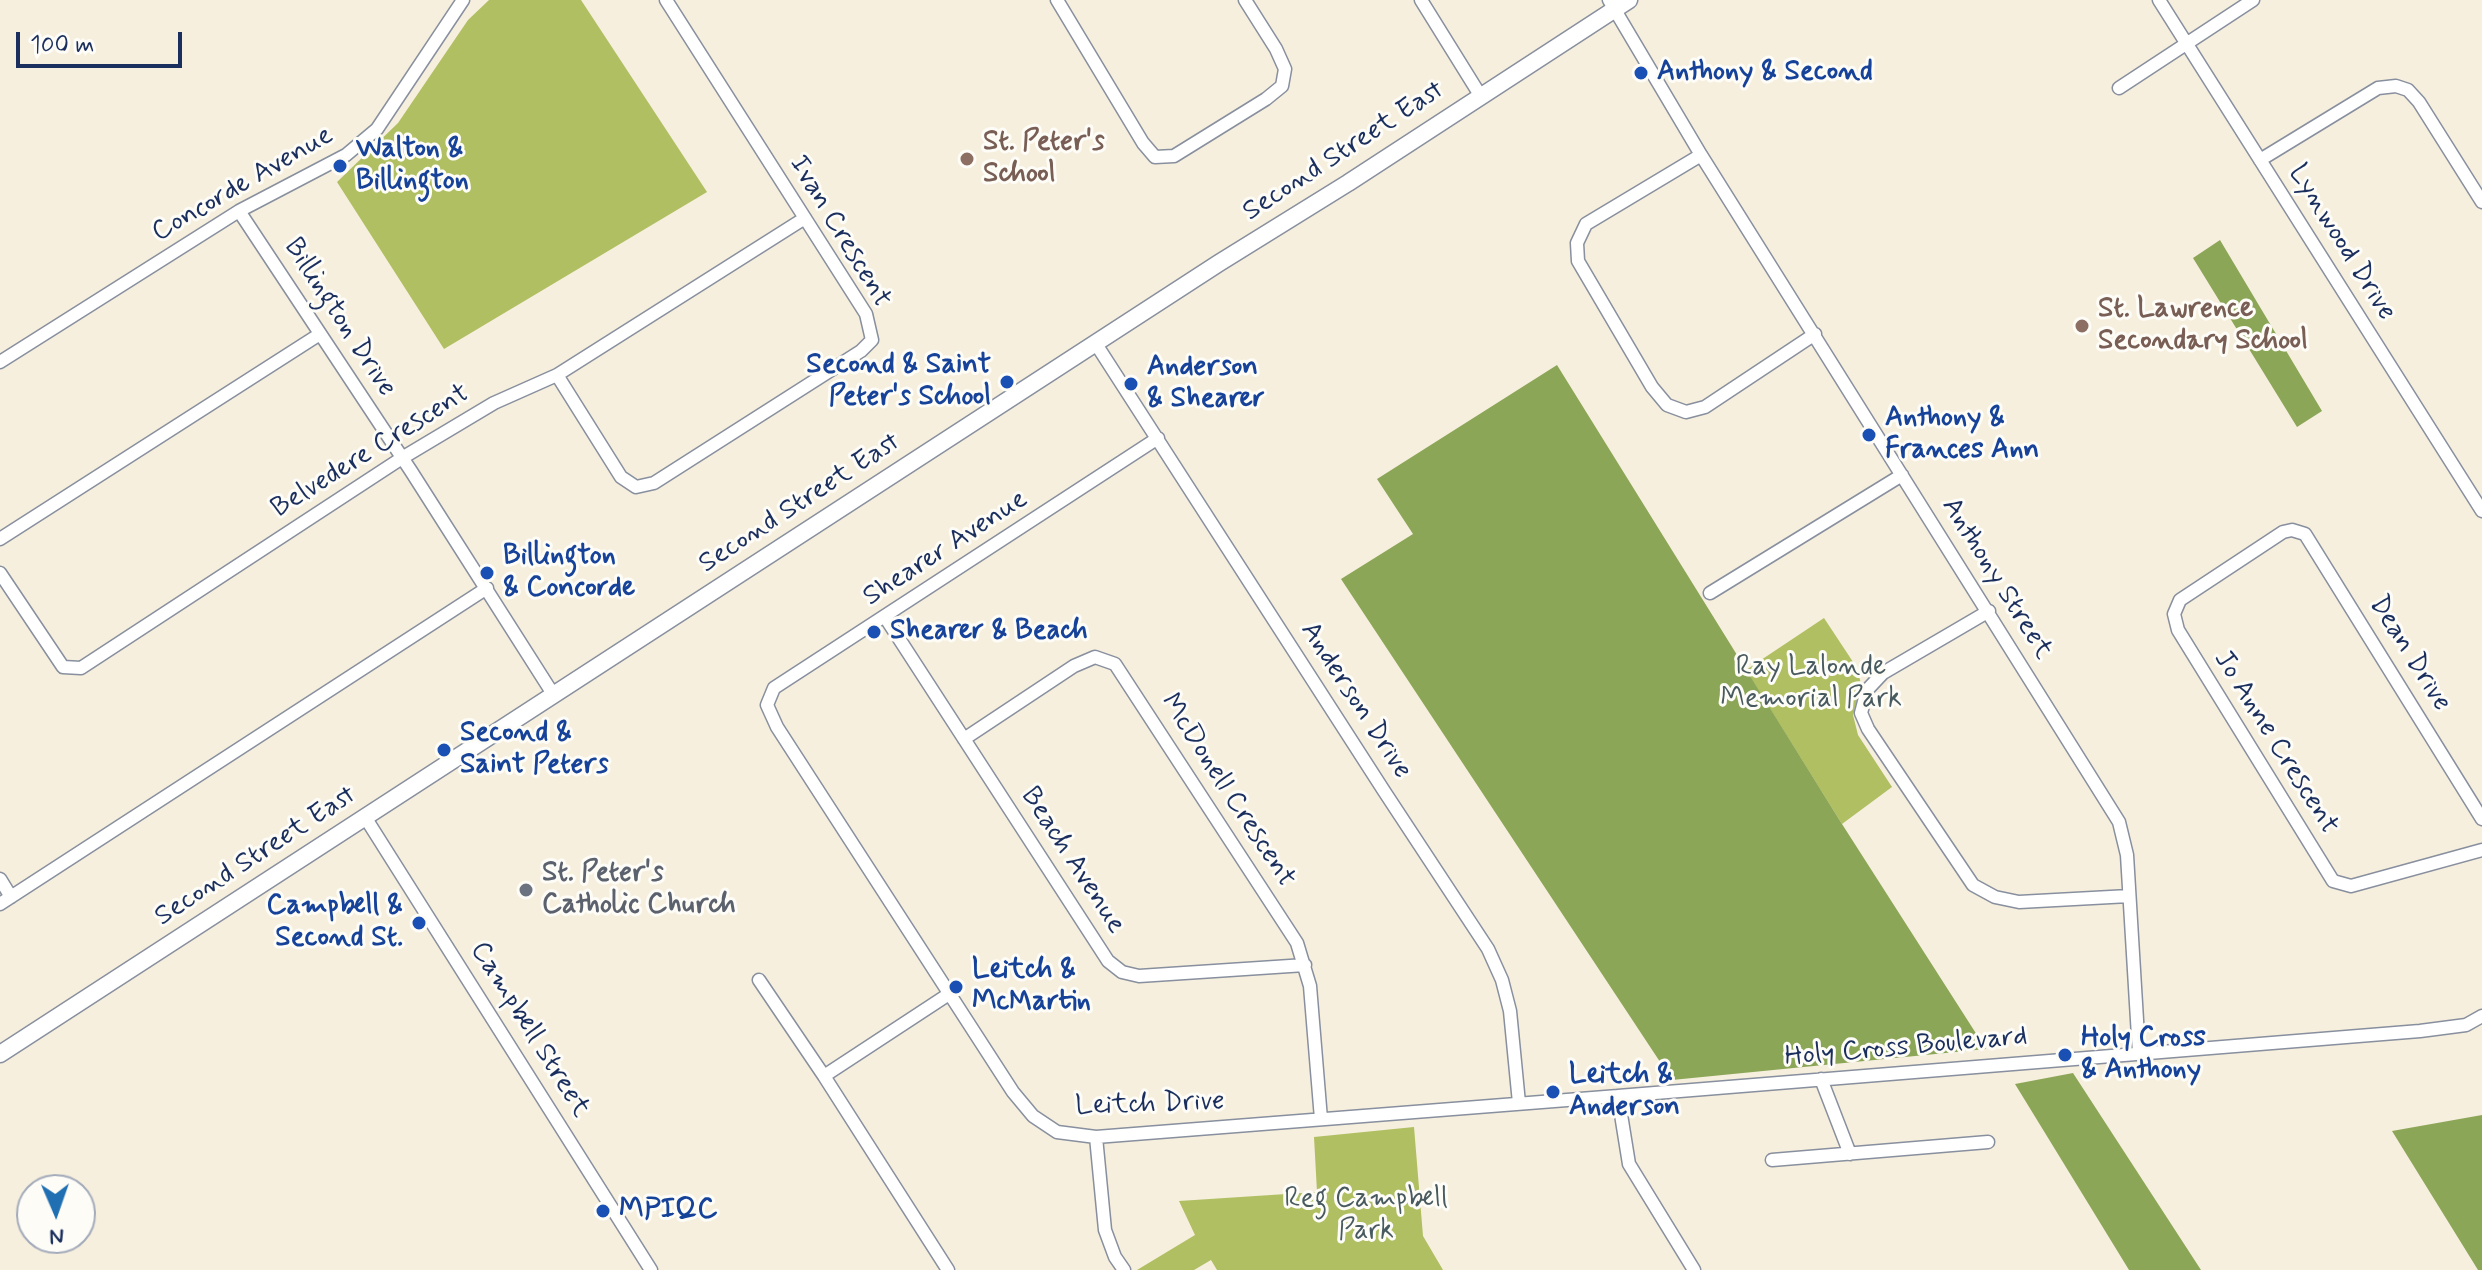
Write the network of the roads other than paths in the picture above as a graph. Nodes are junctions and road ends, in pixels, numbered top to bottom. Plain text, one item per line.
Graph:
1 (463, 0) edge
2 (666, 0) edge
3 (1057, 0) edge
4 (1245, 0) edge
5 (1421, 0) edge
6 (2159, 0) edge
7 (2253, 0) edge
8 (1618, 3) edge
9 (2186, 43) junction
10 (2119, 88) dead end
11 (1480, 95) junction
12 (1701, 155) junction
13 (2260, 160) junction
14 (2482, 202) edge
15 (239, 211) junction
16 (805, 218) junction
17 (320, 334) junction
18 (1815, 334) junction
19 (1096, 344) junction
20 (0, 362) edge
21 (557, 375) junction
22 (1158, 438) junction
23 (402, 458) junction
24 (1902, 475) junction
25 (2482, 511) edge
26 (2283, 532) joint
27 (0, 539) edge
28 (0, 573) edge
29 (487, 588) junction
30 (1710, 593) dead end
31 (1989, 611) junction
32 (885, 617) junction
33 (553, 694) junction
34 (767, 705) joint
35 (964, 739) junction
36 (365, 817) junction
37 (2482, 819) edge
38 (2482, 850) edge
39 (0, 879) edge
40 (2129, 896) junction
41 (6, 901) edge
42 (1305, 965) junction
43 (759, 980) dead end
44 (949, 994) junction
45 (2482, 1016) edge
46 (2139, 1053) junction
47 (0, 1054) edge
48 (824, 1076) junction
49 (1821, 1079) junction
50 (1618, 1096) junction
51 (1519, 1103) junction
52 (1321, 1119) junction
53 (1096, 1137) junction
54 (1988, 1142) dead end
55 (1850, 1154) junction
56 (1772, 1160) dead end
57 (651, 1270) edge
58 (948, 1270) edge
59 (1124, 1270) edge
60 (1694, 1270) edge

1 - 15 street, Concorde Avenue
2 - 16 street, Ivan Crescent
3 - 4 street
5 - 11 street
6 - 9 street, Lynwood Drive
7 - 9 street
8 - 11 main road, Second Street East
8 - 12 street, Anthony Street
9 - 10 street
9 - 13 street, Lynwood Drive
11 - 19 main road, Second Street East
12 - 18 street, Anthony Street
12 - 18 street
13 - 14 street
13 - 25 street, Lynwood Drive
15 - 17 street, Billington Drive
15 - 20 street, Concorde Avenue
16 - 21 street, Belvedere Crescent
16 - 21 street, Ivan Crescent
17 - 23 street, Billington Drive
17 - 27 street
18 - 24 street, Anthony Street
19 - 22 street, Anderson Drive
19 - 33 main road, Second Street East
21 - 23 street, Belvedere Crescent
22 - 32 street, Shearer Avenue
22 - 51 street, Anderson Drive
23 - 28 street, Belvedere Crescent
23 - 29 street, Billington Drive
24 - 30 street
24 - 31 street, Anthony Street
26 - 37 street, Dean Drive
26 - 38 street, Jo Anne Crescent
29 - 33 street, Billington Drive
29 - 41 street
31 - 40 street, Anthony Street
31 - 40 street
32 - 34 street, Shearer Avenue
32 - 35 street, Beach Avenue
33 - 36 main road, Second Street East
34 - 44 street, Leitch Drive
35 - 42 street, Beach Avenue
35 - 42 street, McDonell Crescent
36 - 47 main road, Second Street East
36 - 57 street, Campbell Street
39 - 41 street
40 - 46 street, Anthony Street
42 - 52 street, McDonell Crescent
43 - 48 street
44 - 48 street
44 - 53 street, Leitch Drive
45 - 46 street, Holy Cross Boulevard
46 - 49 street, Holy Cross Boulevard
48 - 58 street
49 - 50 street, Holy Cross Boulevard
49 - 55 street
50 - 51 street, Leitch Drive
50 - 60 street
51 - 52 street, Leitch Drive
52 - 53 street, Leitch Drive
53 - 59 street
54 - 55 street
55 - 56 street

